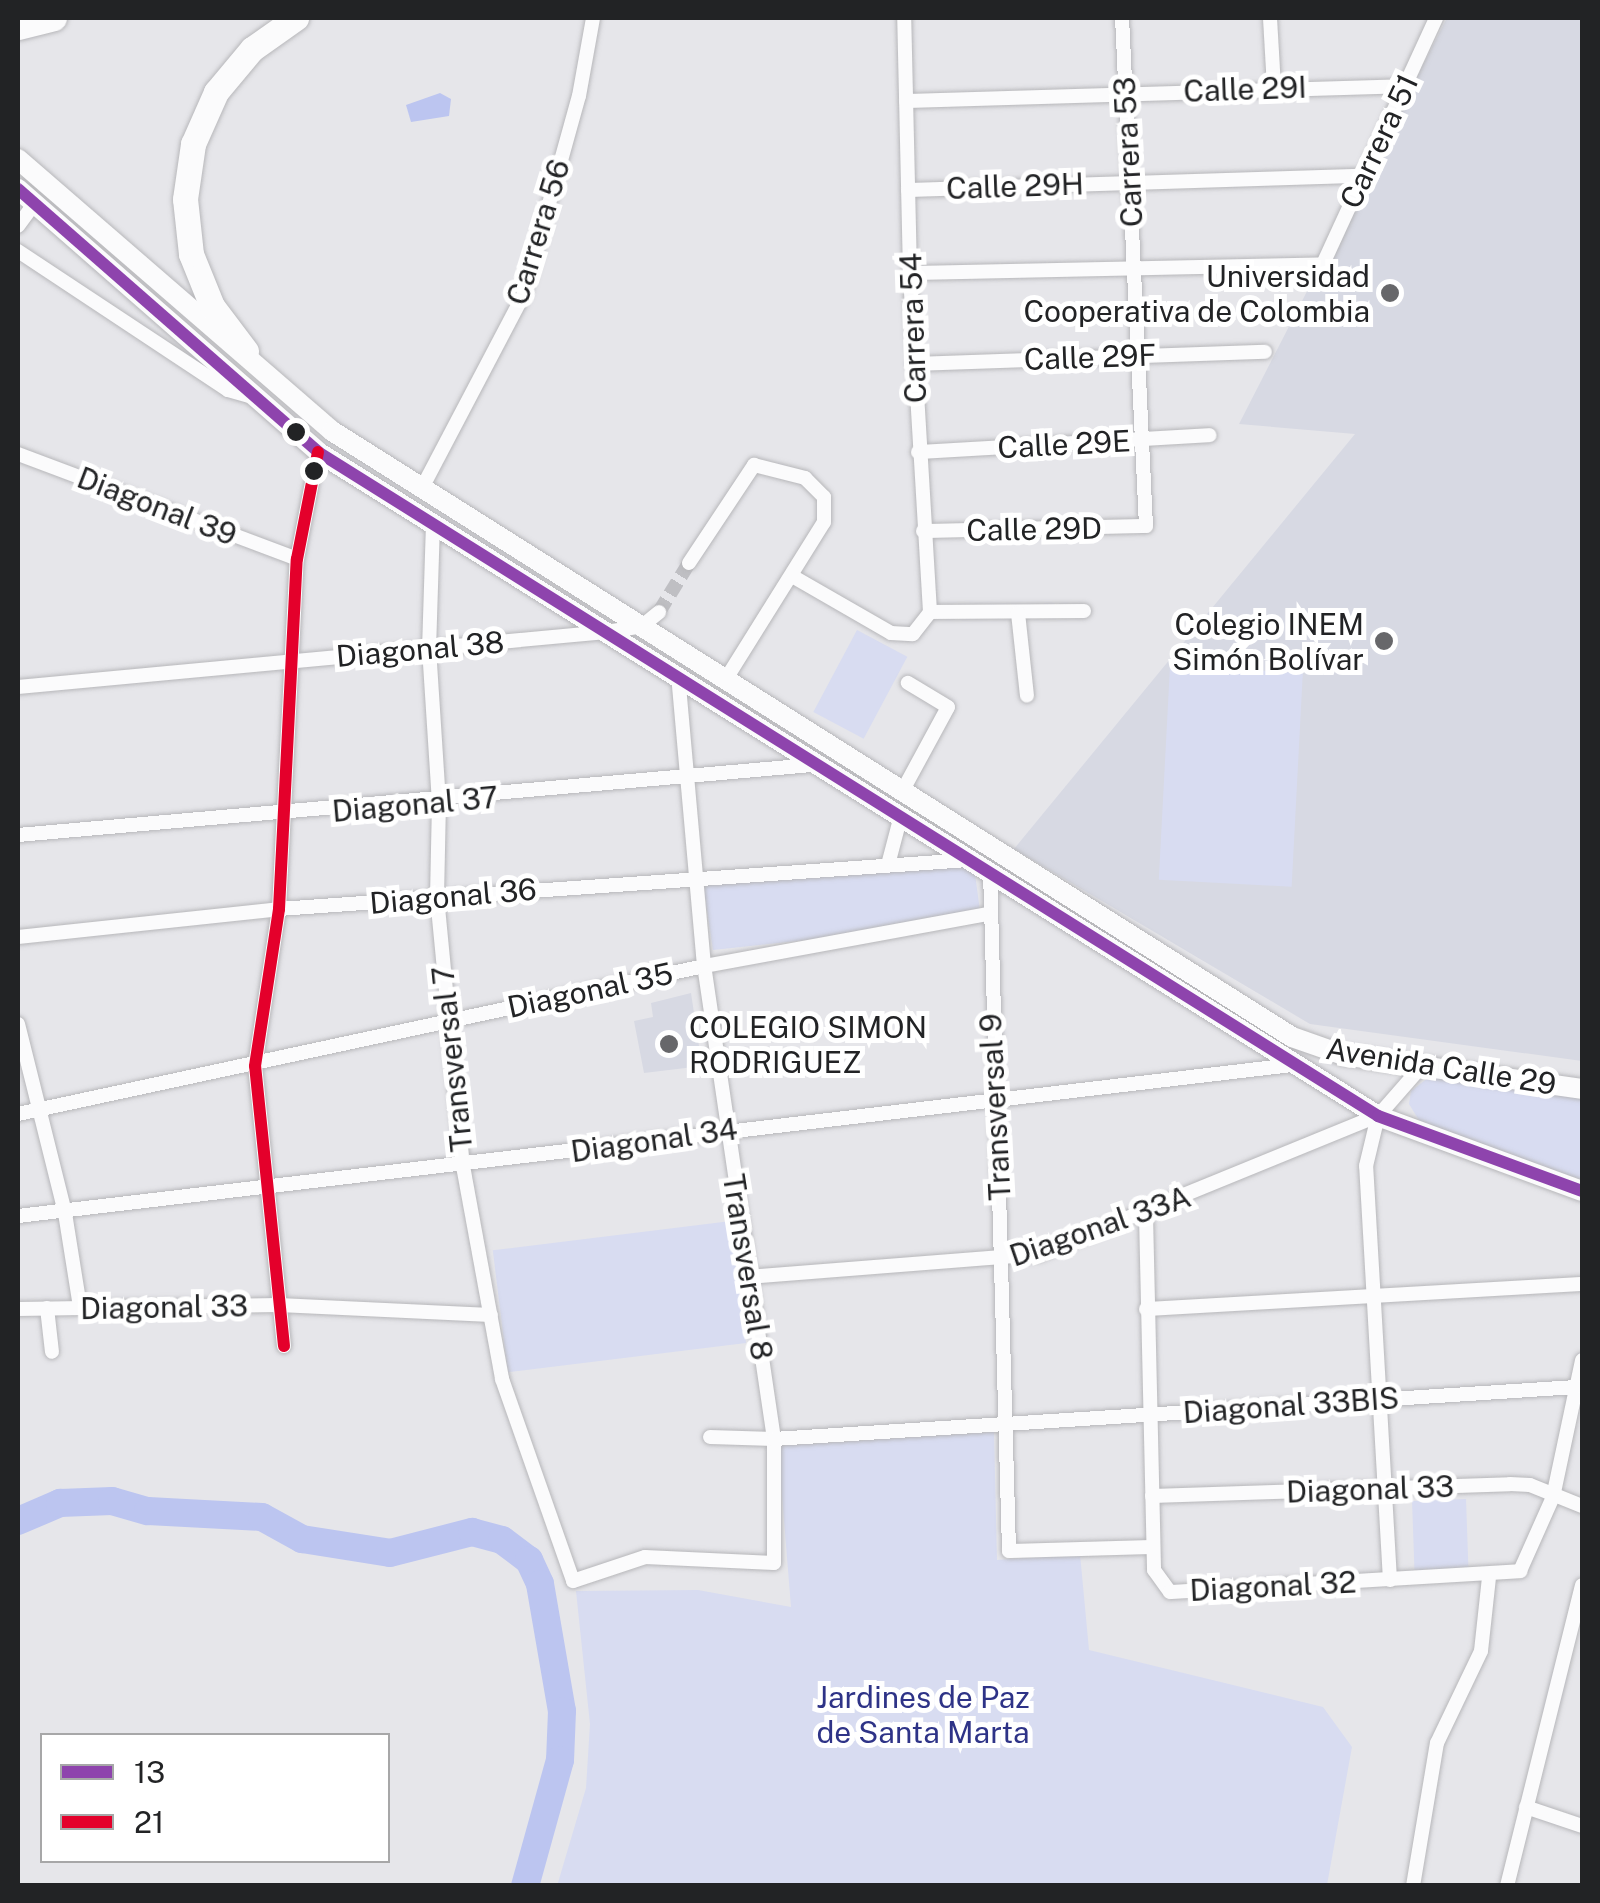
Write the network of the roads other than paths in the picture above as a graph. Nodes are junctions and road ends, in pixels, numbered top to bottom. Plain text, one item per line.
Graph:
1 (54, 18) edge
2 (296, 18) edge
3 (593, 18) edge
4 (904, 18) edge
5 (1122, 18) edge
6 (1270, 18) edge
7 (1436, 18) edge
8 (18, 27) edge
9 (1404, 86) junction
10 (1274, 87) junction
11 (1125, 94) junction
12 (906, 101) junction
13 (18, 159) edge
14 (1362, 176) junction
15 (1131, 181) junction
16 (18, 189) edge
17 (908, 190) junction
18 (35, 203) junction
19 (18, 226) edge
20 (18, 251) edge
21 (1133, 267) junction
22 (910, 273) junction
23 (246, 351) junction
24 (1265, 352) dead end
25 (1134, 354) junction
26 (914, 364) junction
27 (254, 396) junction
28 (1210, 436) dead end
29 (1141, 440) junction
30 (318, 452) junction
31 (918, 452) junction
32 (18, 454) edge
33 (422, 488) junction
34 (434, 522) junction
35 (1146, 526) joint
36 (923, 532) junction
37 (297, 559) junction
38 (689, 563) tunnel mouth
39 (792, 576) junction
40 (930, 612) junction
41 (1084, 612) dead end
42 (1018, 614) junction
43 (650, 619) junction
44 (606, 632) junction
45 (429, 648) junction
46 (292, 661) junction
47 (678, 677) junction
48 (727, 678) junction
49 (908, 683) dead end
50 (18, 687) edge
51 (1027, 696) dead end
52 (812, 765) junction
53 (686, 779) junction
54 (903, 790) junction
55 (439, 802) junction
56 (284, 815) junction
57 (900, 820) junction
58 (18, 836) edge
59 (993, 856) junction
60 (970, 859) junction
61 (889, 861) junction
62 (694, 876) junction
63 (437, 897) junction
64 (279, 910) junction
65 (988, 914) junction
66 (18, 937) edge
67 (704, 966) junction
68 (446, 1020) junction
69 (18, 1024) edge
70 (1291, 1064) junction
71 (255, 1066) junction
72 (1420, 1068) junction
73 (1582, 1088) edge
74 (992, 1096) junction
75 (41, 1109) junction
76 (18, 1114) edge
77 (1378, 1116) junction
78 (726, 1130) junction
79 (462, 1166) junction
80 (265, 1191) junction
81 (1582, 1191) edge
82 (64, 1213) junction
83 (1146, 1214) junction
84 (18, 1216) edge
85 (1005, 1262) junction
86 (748, 1277) junction
87 (1582, 1284) edge
88 (1377, 1298) junction
89 (279, 1305) junction
90 (80, 1307) junction
91 (18, 1308) edge
92 (46, 1308) junction
93 (1146, 1309) junction
94 (491, 1315) junction
95 (284, 1346) dead end
96 (52, 1352) dead end
97 (1582, 1360) edge
98 (1576, 1387) junction
99 (1381, 1399) junction
100 (1152, 1415) junction
101 (1006, 1425) junction
102 (710, 1437) dead end
103 (774, 1440) junction
104 (1385, 1488) junction
105 (1152, 1496) junction
106 (1553, 1497) junction
107 (1582, 1506) edge
108 (1153, 1547) junction
109 (1010, 1551) joint
110 (774, 1563) joint
111 (1489, 1578) junction
112 (1390, 1580) junction
113 (1582, 1586) edge
114 (1526, 1807) junction
115 (1582, 1826) edge
116 (1413, 1886) edge
117 (1507, 1886) edge

1 - 8 highway
2 - 23 highway
3 - 33 street, Carrera 56
4 - 12 street, Carrera 54
5 - 11 street, Carrera 53
6 - 10 street
7 - 9 street, Carrera 51
9 - 10 street, Calle 29I
9 - 14 street, Carrera 51
10 - 11 street, Calle 29I
11 - 12 street, Calle 29I
11 - 15 street, Carrera 53
12 - 17 street, Carrera 54
13 - 23 main road, Avenida Calle 29
14 - 15 street, Calle 29H
14 - 21 street, Carrera 51
15 - 17 street, Calle 29H
15 - 21 street, Carrera 53
16 - 18 main road, Avenida Calle 29
17 - 22 street, Carrera 54
18 - 19 street
18 - 27 main road, Avenida Calle 29
20 - 27 street
21 - 22 street
21 - 25 street, Carrera 53
22 - 26 street, Carrera 54
23 - 33 main road, Avenida Calle 29
24 - 25 street, Calle 29F
25 - 26 street, Calle 29F
25 - 29 street, Carrera 53
26 - 31 street, Carrera 54
27 - 30 main road, Avenida Calle 29
28 - 29 street, Calle 29E
29 - 31 street, Calle 29E
29 - 35 street, Carrera 53
30 - 34 main road, Avenida Calle 29
30 - 37 street
31 - 36 street, Carrera 54
32 - 37 street, Diagonal 39
33 - 43 main road, Avenida Calle 29
34 - 44 main road, Avenida Calle 29
34 - 45 street, Transversal 7
35 - 36 street, Calle 29D
36 - 40 street, Carrera 54
37 - 46 street
38 - 39 street
39 - 40 street
39 - 48 street
40 - 42 street
41 - 42 street
42 - 51 street
43 - 44 street, Diagonal 38
43 - 48 main road, Avenida Calle 29
44 - 45 street, Diagonal 38
44 - 47 main road, Avenida Calle 29
45 - 46 street, Diagonal 38
45 - 55 street, Transversal 7
46 - 50 street, Diagonal 38
46 - 56 street
47 - 52 main road, Avenida Calle 29
47 - 53 street, Transversal 8
48 - 54 main road, Avenida Calle 29
49 - 54 street
52 - 53 street, Diagonal 37
52 - 57 main road, Avenida Calle 29
53 - 55 street, Diagonal 37
53 - 62 street, Transversal 8
54 - 59 main road, Avenida Calle 29
55 - 56 street, Diagonal 37
55 - 63 street, Transversal 7
56 - 58 street, Diagonal 37
56 - 64 street
57 - 60 main road, Avenida Calle 29
57 - 61 street
59 - 60 main road, Avenida Calle 29
59 - 65 street, Transversal 9
59 - 70 main road, Avenida Calle 29
59 - 72 main road, Avenida Calle 29
60 - 61 street, Diagonal 36
61 - 62 street, Diagonal 36
62 - 63 street, Diagonal 36
62 - 67 street, Transversal 8
63 - 64 street, Diagonal 36
63 - 68 street, Transversal 7
64 - 66 street, Diagonal 36
64 - 71 street
65 - 67 street, Diagonal 35
65 - 74 street, Transversal 9
67 - 68 street, Diagonal 35
67 - 78 street, Transversal 8
68 - 71 street, Diagonal 35
68 - 79 street, Transversal 7
69 - 75 street
70 - 74 street, Diagonal 34
70 - 77 main road, Avenida Calle 29
71 - 75 street, Diagonal 35
71 - 80 street
72 - 73 main road, Avenida Calle 29
72 - 77 street
74 - 78 street, Diagonal 34
74 - 85 street, Transversal 9
75 - 76 street, Diagonal 35
75 - 82 street
77 - 81 main road, Avenida Calle 29
77 - 83 street, Diagonal 33A
77 - 88 street
78 - 79 street, Diagonal 34
78 - 86 street, Transversal 8
79 - 80 street, Diagonal 34
79 - 94 street, Transversal 7
80 - 82 street, Diagonal 34
80 - 89 street
82 - 84 street, Diagonal 34
82 - 90 street
83 - 85 street, Diagonal 33A
83 - 93 street
85 - 86 street, Diagonal 33A
85 - 101 street, Transversal 9
86 - 103 street, Transversal 8
87 - 88 street
88 - 93 street
88 - 99 street
89 - 90 street, Diagonal 33
89 - 94 street, Diagonal 33
89 - 95 street
90 - 92 street, Diagonal 33
91 - 92 street, Diagonal 33
92 - 96 street
93 - 100 street
94 - 110 street, Transversal 7
97 - 98 street
98 - 99 street, Diagonal 33BIS
98 - 106 street
99 - 100 street, Diagonal 33BIS
99 - 104 street
100 - 101 street, Diagonal 33BIS
100 - 105 street
101 - 103 street
101 - 109 street, Transversal 9
102 - 103 street
103 - 110 street, Transversal 8
104 - 105 street, Diagonal 33
104 - 106 street, Diagonal 33
104 - 112 street
105 - 108 street
106 - 107 street, Diagonal 33
106 - 111 street
108 - 109 street, Diagonal 32
108 - 112 street, Diagonal 32
111 - 112 street, Diagonal 32
111 - 116 street
113 - 114 street
114 - 115 street
114 - 117 street

